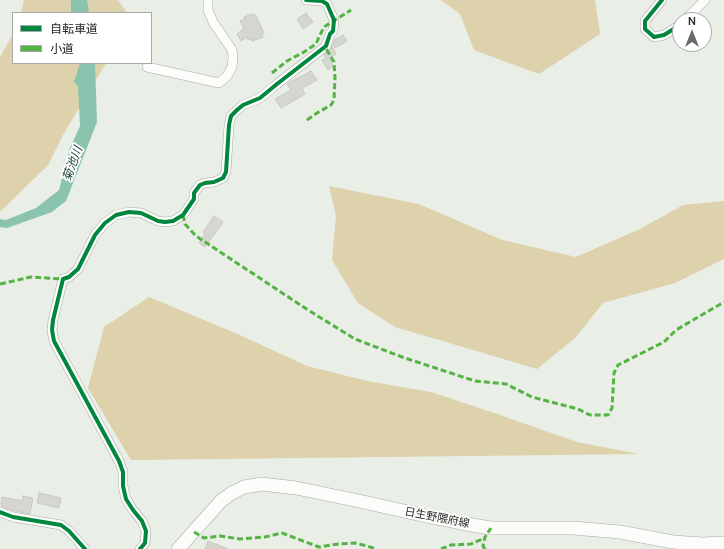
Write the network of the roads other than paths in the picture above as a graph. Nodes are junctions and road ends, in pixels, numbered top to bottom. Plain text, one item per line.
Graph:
1 (208, 0) edge
2 (306, 0) edge
3 (662, 0) edge
4 (705, 0) edge
5 (693, 12) edge
6 (672, 30) edge
7 (147, 67) dead end
8 (0, 512) edge
9 (724, 543) edge
10 (85, 549) edge
11 (140, 549) edge
12 (179, 549) edge

1 - 7 street
2 - 11 street
3 - 6 street
4 - 5 street
8 - 10 street
9 - 12 main road, 日生野隈府線

